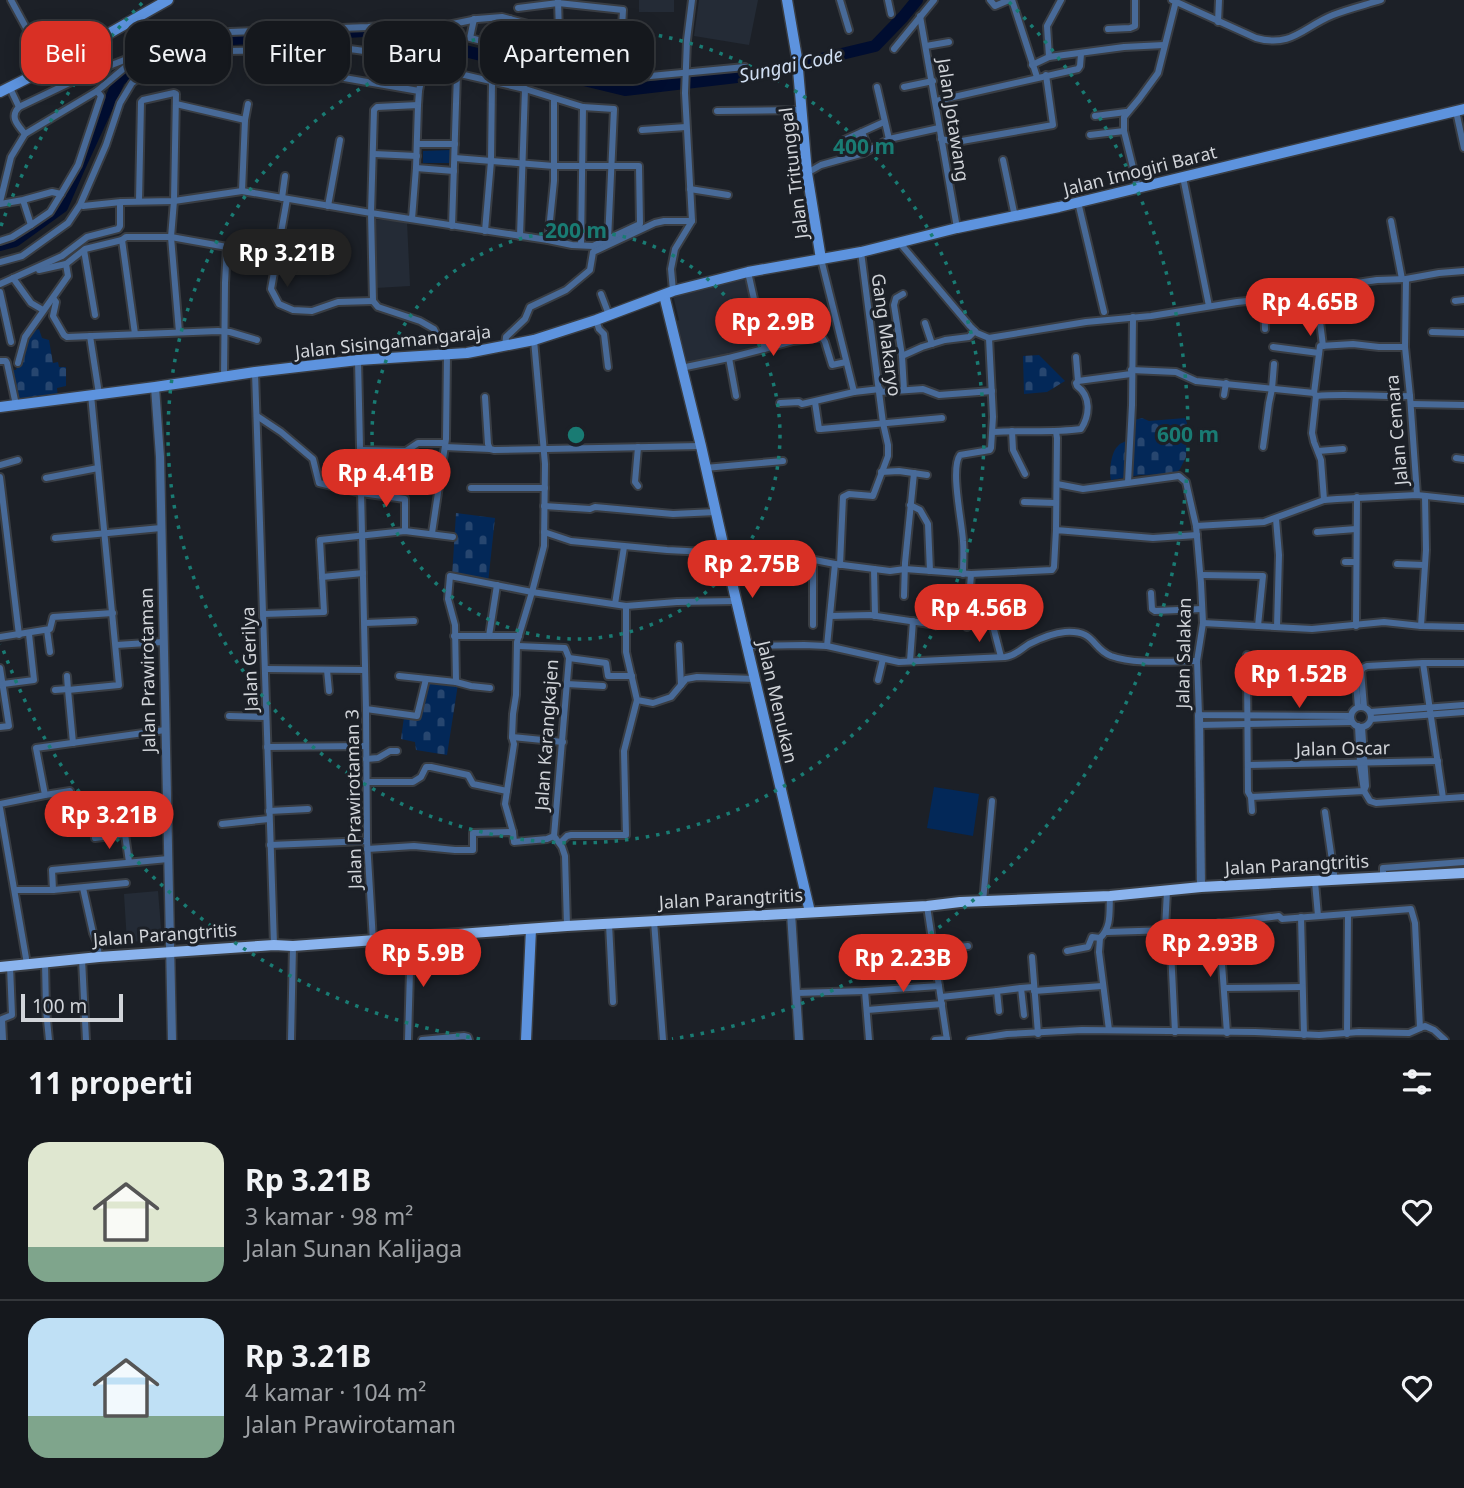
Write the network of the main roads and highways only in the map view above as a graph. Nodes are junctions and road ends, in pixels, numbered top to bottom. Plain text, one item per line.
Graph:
1 (168, 0) edge
2 (787, 0) edge
3 (5, 90) edge
4 (1460, 109) edge
5 (821, 259) junction
6 (668, 293) junction
7 (0, 407) edge
8 (1464, 873) edge
9 (810, 912) junction
10 (531, 929) junction
11 (5, 967) edge
12 (526, 1040) edge

1 - 3 main road
2 - 5 main road, Jalan Tritunggal
4 - 5 main road, Jalan Imogiri Barat
5 - 6 main road, Jalan Sisingamangaraja
6 - 7 main road, Jalan Sisingamangaraja
6 - 9 main road, Jalan Menukan
8 - 9 main road, Jalan Parangtritis
9 - 10 main road, Jalan Parangtritis
10 - 11 main road, Jalan Parangtritis
10 - 12 main road

